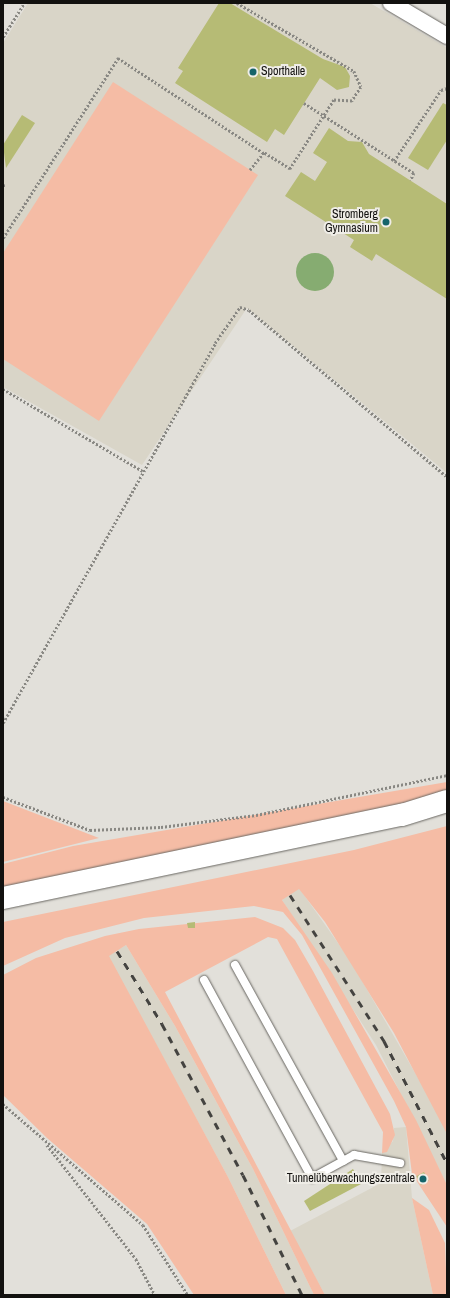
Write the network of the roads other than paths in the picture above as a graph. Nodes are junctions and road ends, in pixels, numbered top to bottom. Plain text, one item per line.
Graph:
1 (391, 3) edge
2 (447, 36) edge
3 (447, 801) edge
4 (3, 898) edge
5 (235, 965) dead end
6 (204, 980) dead end
7 (343, 1161) junction
8 (400, 1163) dead end

1 - 2 street
3 - 4 main road
5 - 7 lane
6 - 7 lane
7 - 8 lane

